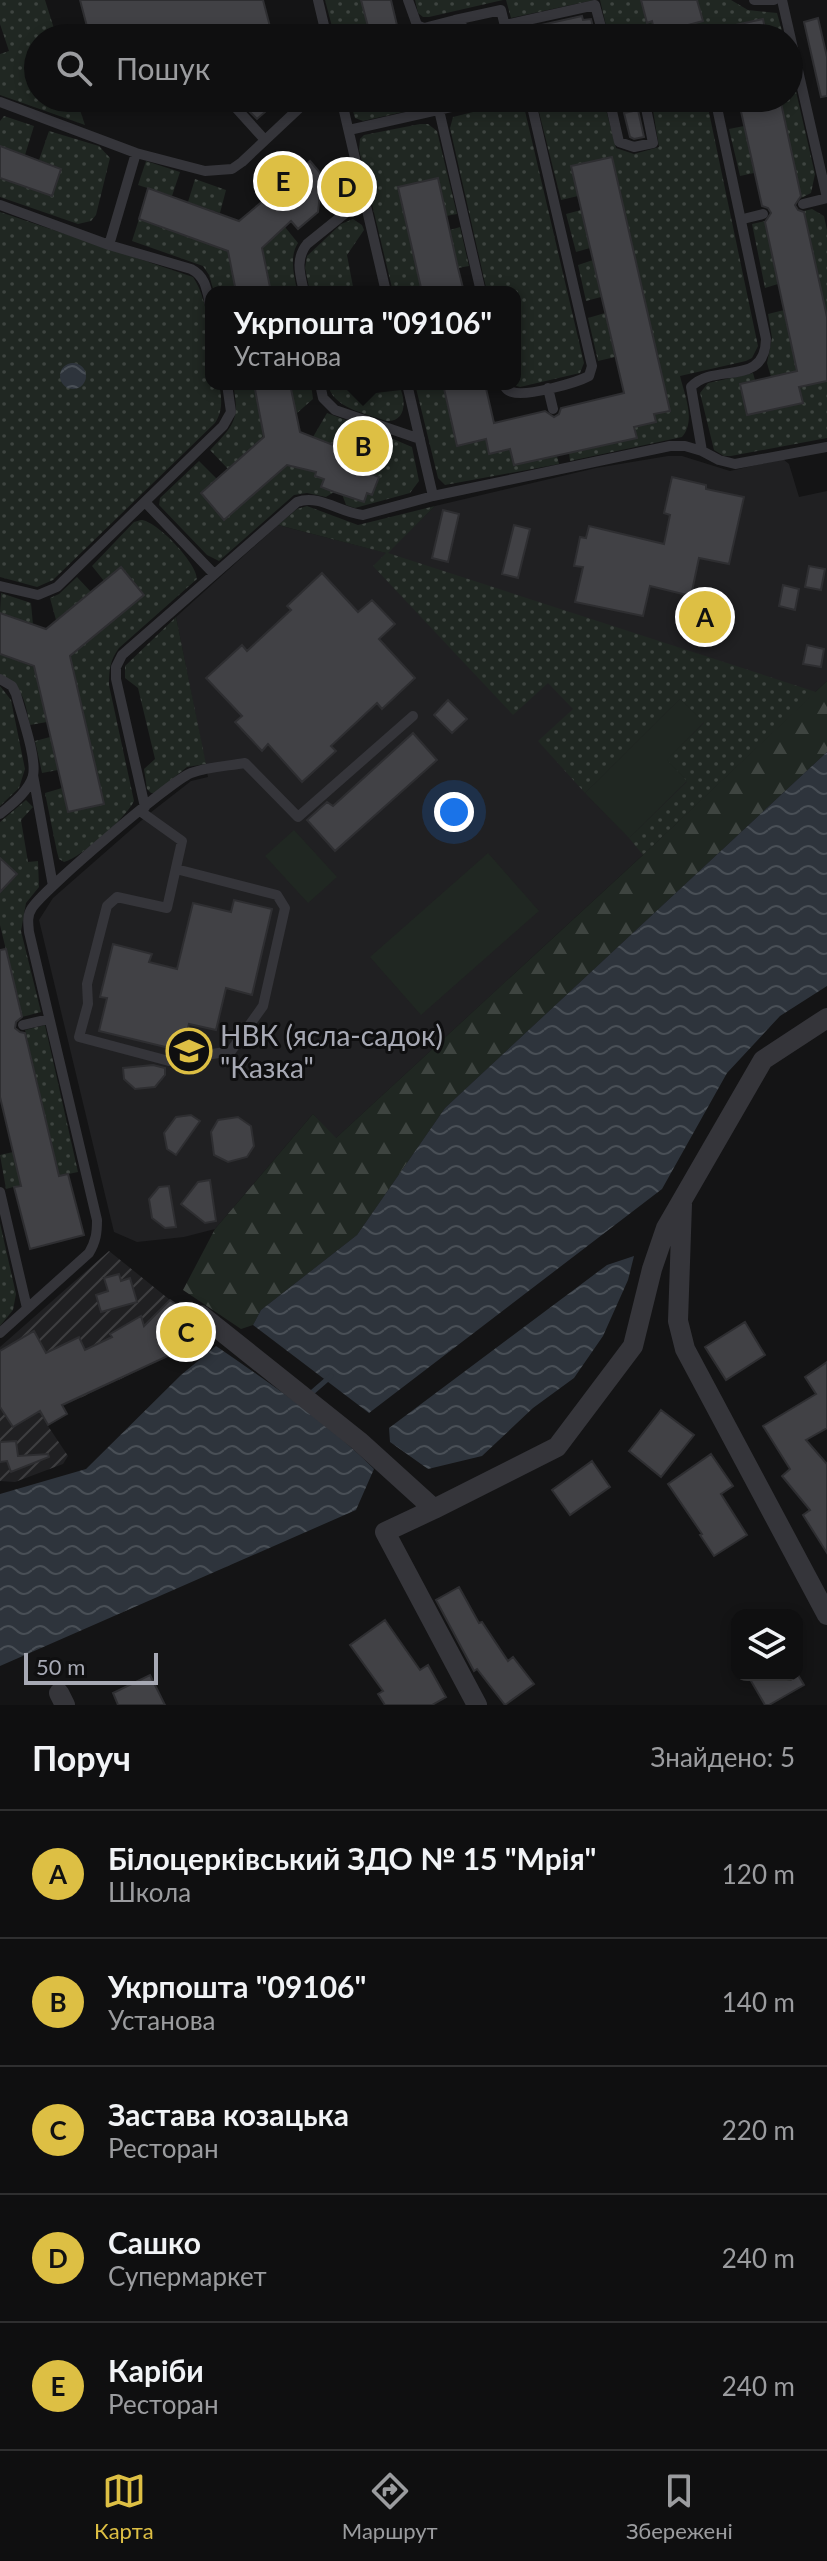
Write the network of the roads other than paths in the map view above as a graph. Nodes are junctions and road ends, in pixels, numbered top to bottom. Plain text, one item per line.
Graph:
1 (318, 0) edge
2 (408, 0) edge
3 (754, 0) edge
4 (774, 0) edge
5 (782, 0) edge
6 (455, 20) junction
7 (324, 24) edge
8 (416, 24) edge
9 (440, 24) edge
10 (461, 24) edge
11 (505, 24) edge
12 (510, 24) edge
13 (600, 24) edge
14 (787, 24) edge
15 (803, 92) edge
16 (0, 102) edge
17 (24, 111) edge
18 (27, 112) edge
19 (240, 112) edge
20 (296, 112) edge
21 (344, 112) edge
22 (430, 112) edge
23 (439, 112) edge
24 (533, 112) edge
25 (612, 112) edge
26 (647, 112) edge
27 (718, 112) edge
28 (349, 130) junction
29 (265, 140) junction
30 (136, 153) junction
31 (364, 198) junction
32 (827, 198) edge
33 (803, 204) dead end
34 (0, 205) edge
35 (763, 214) dead end
36 (743, 219) junction
37 (109, 245) junction
38 (206, 286) edge
39 (303, 286) edge
40 (385, 286) edge
41 (480, 286) edge
42 (548, 388) junction
43 (228, 390) edge
44 (321, 390) edge
45 (408, 390) edge
46 (510, 390) edge
47 (553, 409) dead end
48 (420, 439) junction
49 (827, 447) edge
50 (702, 451) junction
51 (563, 454) dead end
52 (565, 468) junction
53 (433, 496) junction
54 (145, 502) junction
55 (214, 574) junction
56 (0, 586) edge
57 (0, 679) edge
58 (413, 716) dead end
59 (33, 775) junction
60 (142, 809) junction
61 (0, 814) edge
62 (176, 869) junction
63 (53, 886) junction
64 (827, 1018) edge
65 (49, 1019) junction
66 (23, 1025) dead end
67 (0, 1192) edge
68 (682, 1204) junction
69 (27, 1308) junction
70 (201, 1315) dead end
71 (0, 1333) edge
72 (434, 1509) junction
73 (827, 1615) edge
74 (477, 1705) edge

1 - 7 lane
2 - 8 lane
3 - 4 lane
5 - 14 lane
6 - 9 lane
6 - 10 lane
6 - 11 lane
12 - 13 lane
15 - 32 lane
16 - 17 lane
18 - 30 lane
19 - 29 lane
20 - 29 lane
21 - 28 lane
22 - 28 lane
23 - 41 lane
24 - 42 lane
25 - 26 lane
27 - 36 lane
28 - 31 lane
29 - 30 lane
30 - 37 lane
31 - 39 lane
31 - 40 lane
32 - 33 lane
34 - 37 lane
35 - 36 lane
36 - 50 lane
37 - 38 lane
42 - 46 lane
42 - 47 lane
43 - 54 lane
44 - 48 lane
45 - 48 lane
48 - 53 lane
49 - 50 lane
50 - 52 lane
51 - 52 lane
52 - 53 lane
53 - 55 lane
54 - 55 lane
54 - 56 lane
55 - 60 lane
57 - 59 lane
58 - 60 lane
59 - 61 lane
59 - 63 lane
60 - 62 lane
60 - 63 lane
62 - 62 lane
63 - 65 lane
64 - 68 street
65 - 66 lane
65 - 69 lane
67 - 69 lane
68 - 72 street
68 - 73 street
69 - 71 lane
70 - 72 street
72 - 74 street

